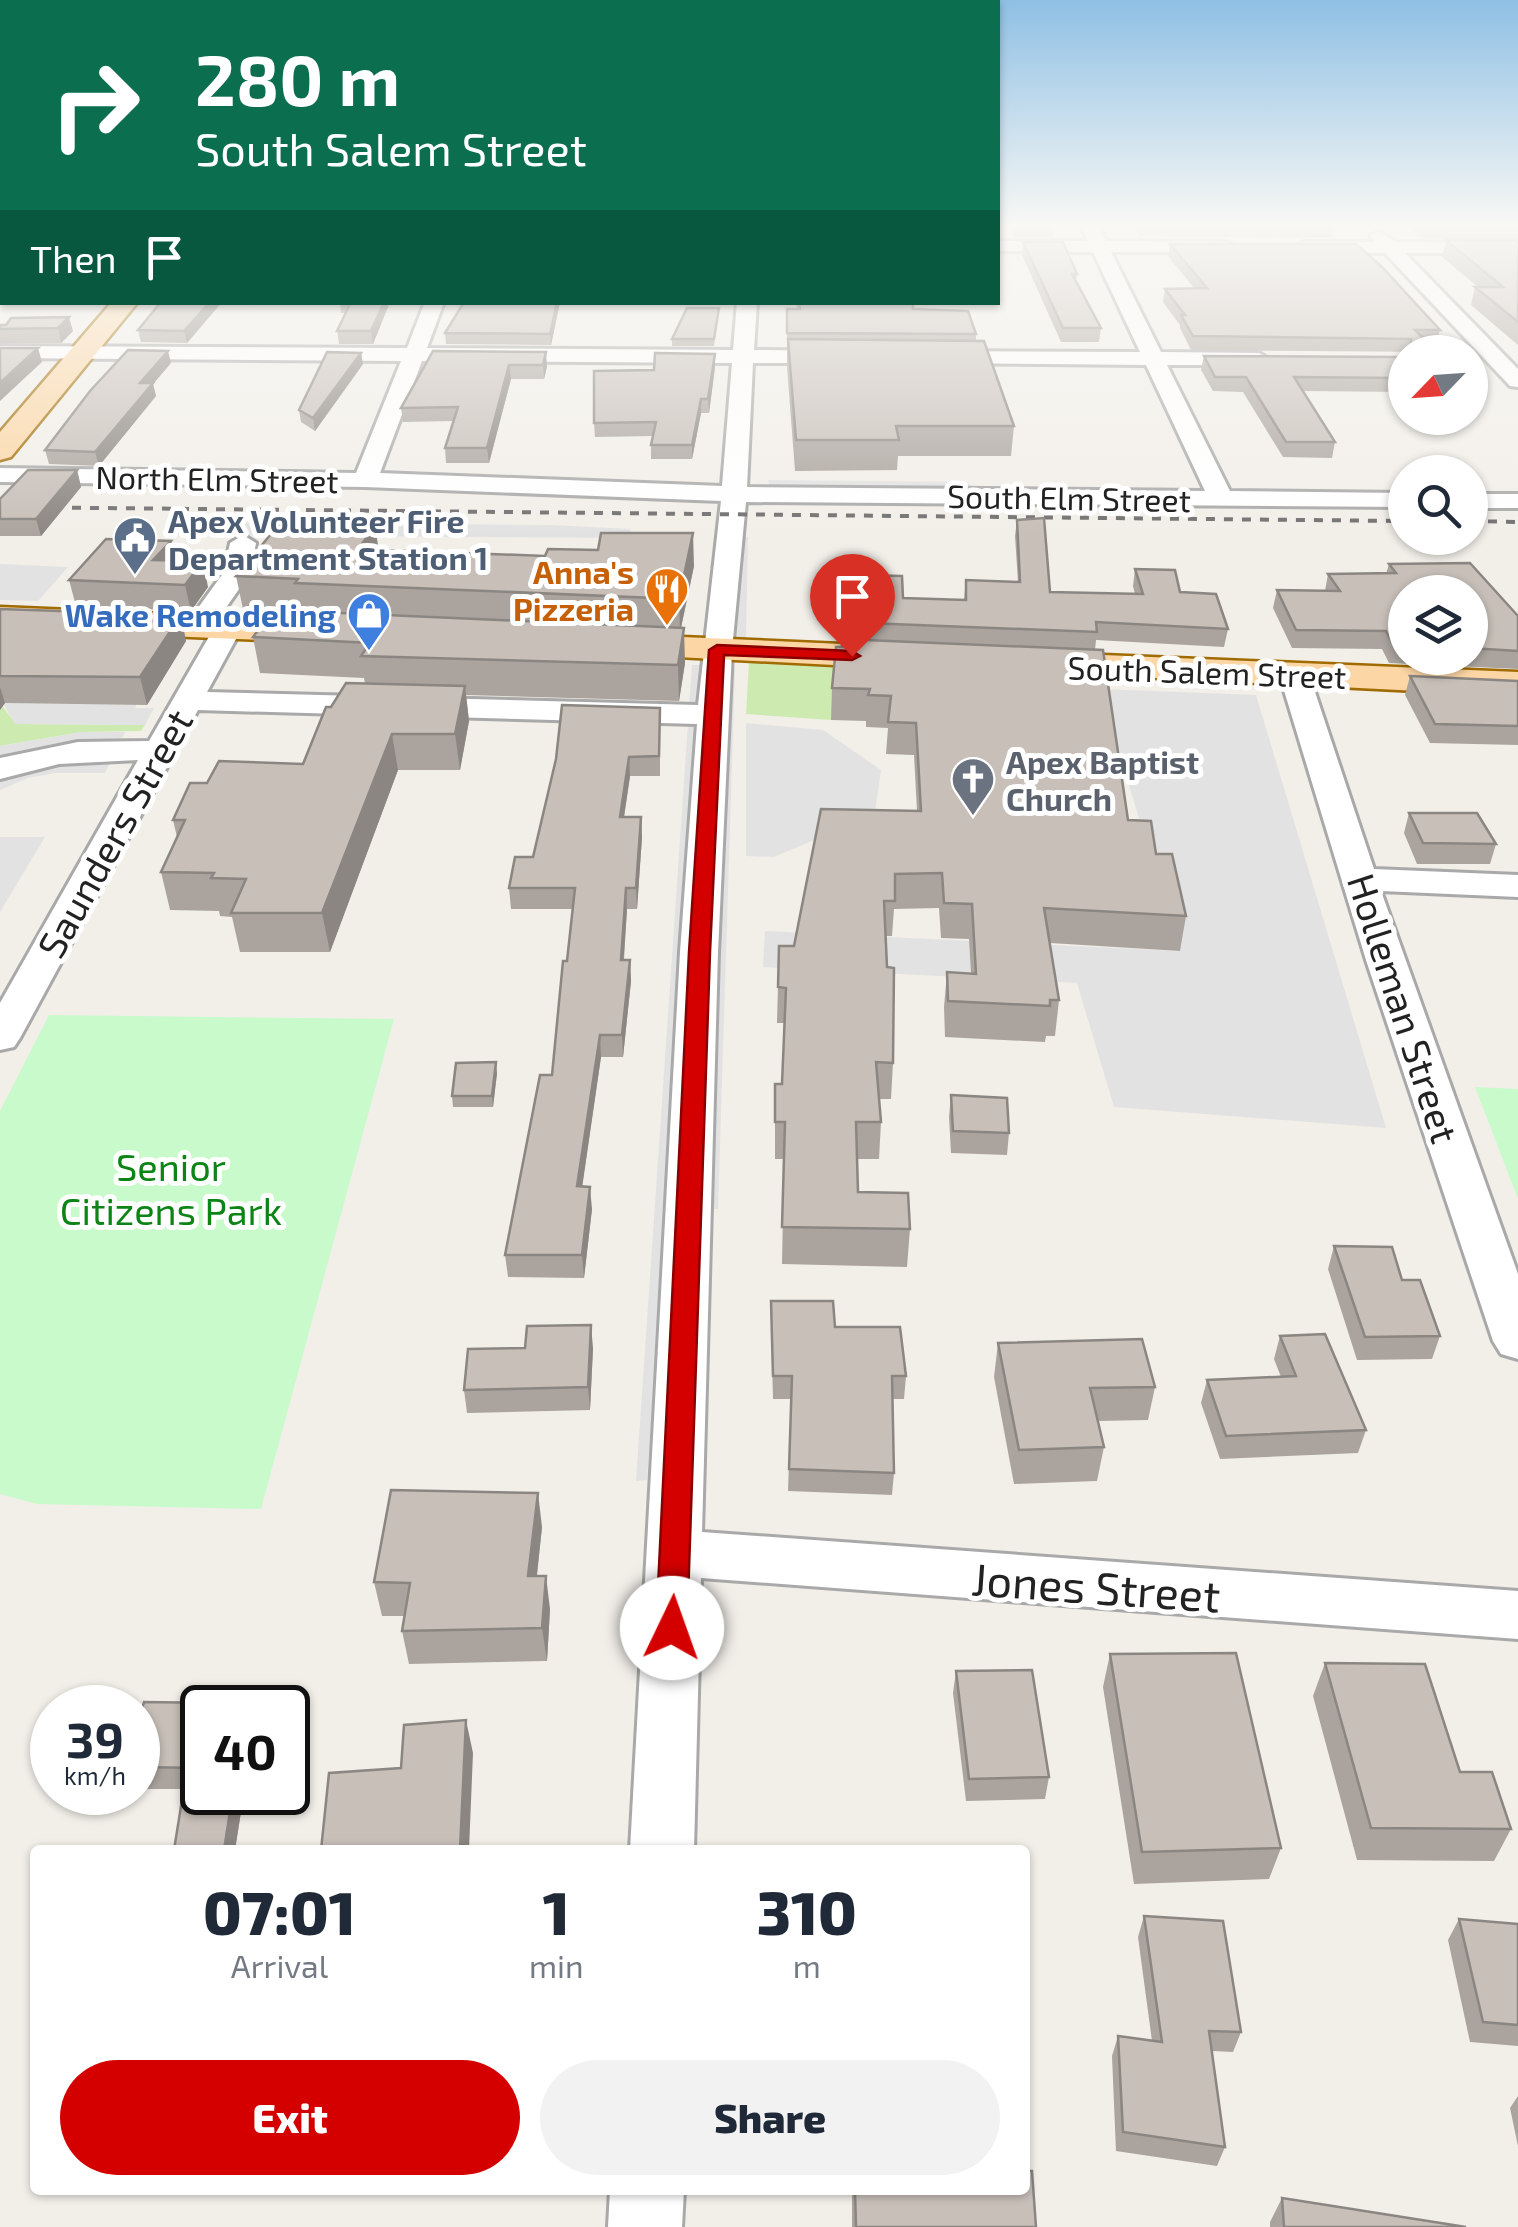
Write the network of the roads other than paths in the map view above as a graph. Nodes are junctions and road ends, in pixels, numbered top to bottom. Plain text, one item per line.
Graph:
1 (103, 329) edge
2 (426, 329) edge
3 (745, 329) edge
4 (1139, 329) edge
5 (1474, 329) edge
6 (0, 352) edge
7 (84, 352) junction
8 (416, 354) junction
9 (743, 356) junction
10 (863, 357) edge
11 (903, 357) edge
12 (1153, 358) junction
13 (1289, 360) edge
14 (1509, 362) edge
15 (1518, 380) edge
16 (0, 451) edge
17 (0, 475) edge
18 (365, 480) junction
19 (734, 494) junction
20 (1221, 498) junction
21 (1388, 500) edge
22 (1488, 501) edge
23 (1518, 501) edge
24 (243, 543) dead end
25 (0, 618) edge
26 (214, 627) junction
27 (373, 634) edge
28 (571, 643) edge
29 (717, 650) junction
30 (1294, 674) junction
31 (1518, 684) edge
32 (188, 700) junction
33 (714, 716) junction
34 (158, 752) junction
35 (0, 769) edge
36 (1360, 878) junction
37 (1518, 886) edge
38 (0, 1038) edge
39 (1518, 1342) edge
40 (675, 1553) junction
41 (1518, 1616) edge
42 (662, 1845) edge
43 (647, 2195) edge
44 (646, 2227) edge

1 - 7 main road
2 - 8 street
3 - 9 street
4 - 12 street
5 - 14 street
6 - 7 street
7 - 8 street
7 - 16 main road
8 - 9 street
8 - 18 street
9 - 10 street
9 - 19 street
11 - 12 street
12 - 13 street
12 - 20 street
14 - 15 street
17 - 18 street, North Elm Street
18 - 19 street, North Elm Street
19 - 20 street, South Elm Street
19 - 29 street
20 - 21 street, South Elm Street
22 - 23 street
24 - 26 street, Saunders Street
25 - 26 main road
26 - 27 main road
26 - 32 street, Saunders Street
28 - 29 main road, South Salem Street
29 - 30 main road, South Salem Street
29 - 33 street
30 - 31 main road, South Salem Street
30 - 36 street, Holleman Street
32 - 33 street
32 - 34 street, Saunders Street
33 - 40 street
34 - 35 street
34 - 38 street, Saunders Street
36 - 37 street
36 - 39 street, Holleman Street
40 - 41 street, Jones Street
40 - 42 street
43 - 44 street

